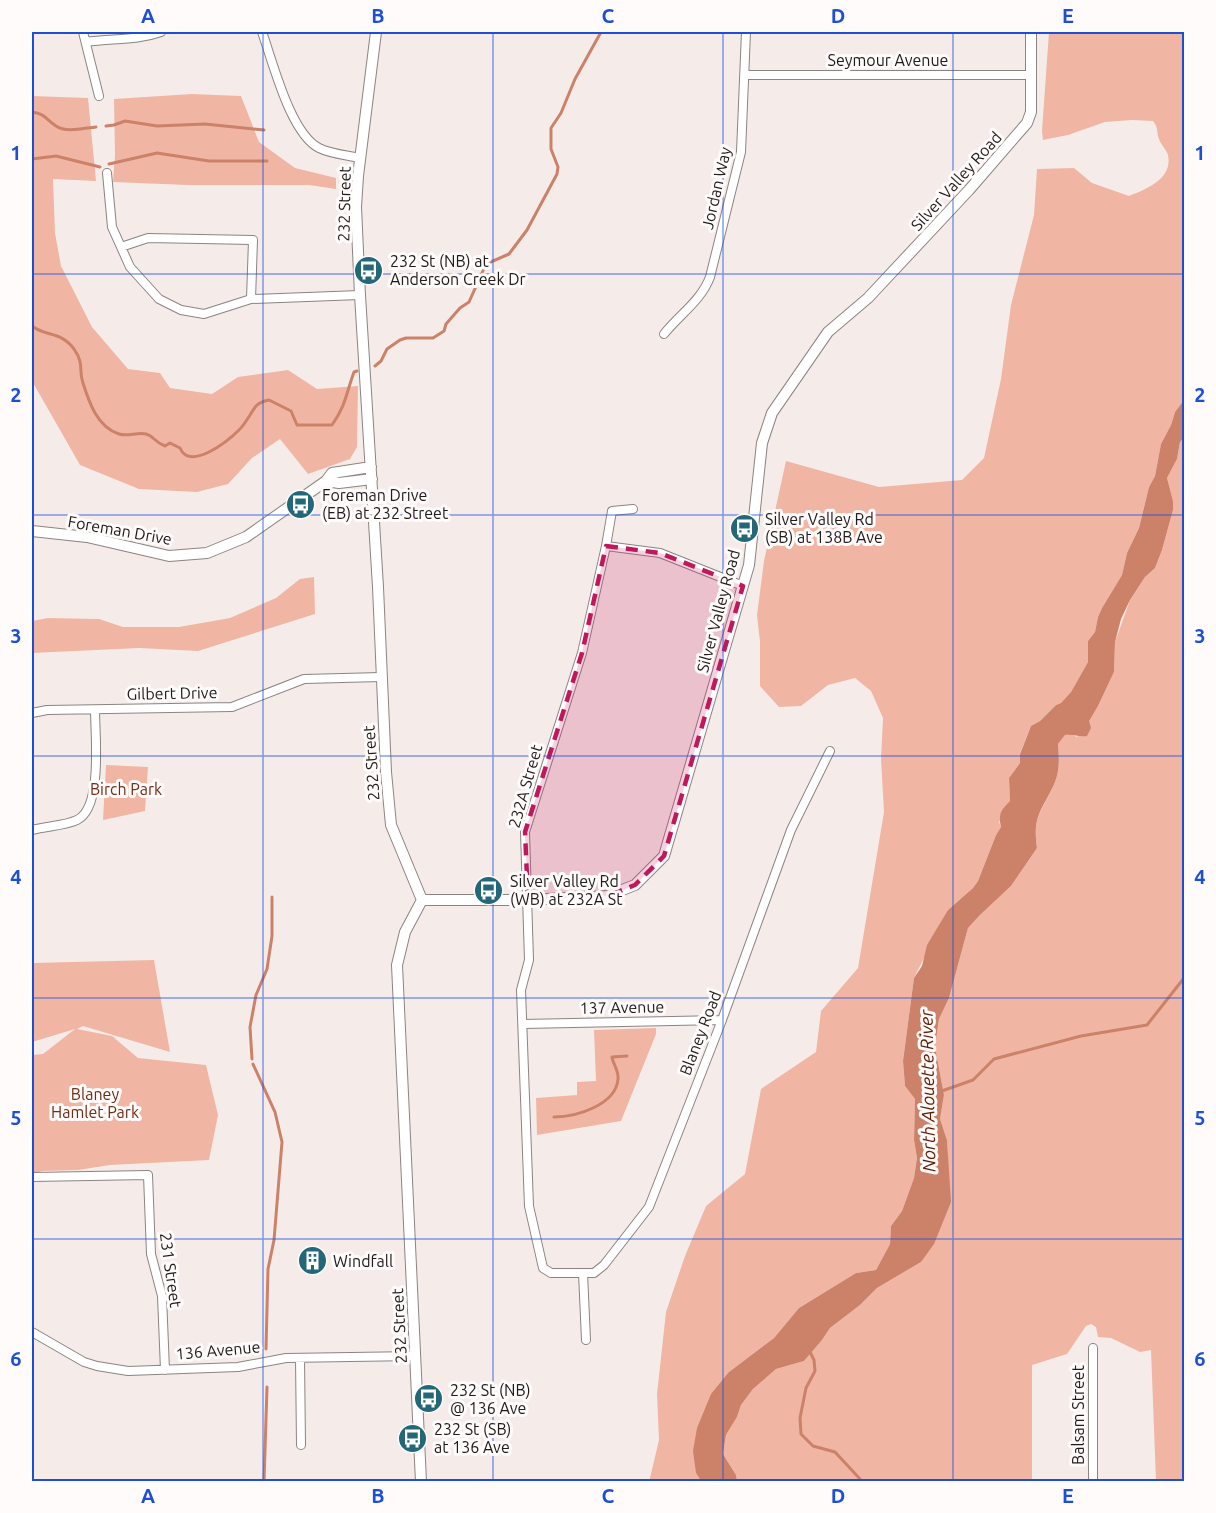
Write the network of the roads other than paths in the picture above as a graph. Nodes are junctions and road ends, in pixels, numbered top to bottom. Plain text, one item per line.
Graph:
1 (83, 32) edge
2 (161, 32) edge
3 (262, 32) edge
4 (376, 32) edge
5 (746, 32) edge
6 (1031, 32) edge
7 (86, 42) junction
8 (745, 75) junction
9 (1031, 75) junction
10 (99, 96) dead end
11 (360, 158) junction
12 (107, 173) dead end
13 (121, 247) junction
14 (360, 295) junction
15 (251, 299) junction
16 (664, 334) dead end
17 (371, 467) junction
18 (372, 479) junction
19 (326, 481) junction
20 (633, 509) dead end
21 (32, 531) edge
22 (606, 546) junction
23 (743, 586) junction
24 (381, 677) junction
25 (95, 710) junction
26 (32, 712) edge
27 (830, 751) dead end
28 (32, 830) edge
29 (422, 900) junction
30 (528, 900) junction
31 (722, 1020) junction
32 (523, 1023) junction
33 (32, 1177) edge
34 (550, 1273) joint
35 (584, 1273) junction
36 (32, 1332) edge
37 (586, 1340) dead end
38 (1093, 1348) dead end
39 (416, 1356) junction
40 (300, 1358) junction
41 (165, 1370) junction
42 (301, 1444) dead end
43 (421, 1482) edge
44 (1093, 1482) edge

1 - 7 street
2 - 7 street
3 - 11 street
4 - 11 street, 232 Street
5 - 8 street, Jordan Way
6 - 9 street, Silver Valley Road
7 - 10 street
8 - 9 street, Seymour Avenue
8 - 16 street, Jordan Way
9 - 23 street, Silver Valley Road
11 - 14 street, 232 Street
12 - 13 street
13 - 15 street
13 - 15 street
14 - 15 street
14 - 17 street, 232 Street
17 - 18 street, 232 Street
17 - 19 street, Foreman Drive
18 - 19 street
18 - 24 street, 232 Street
19 - 21 street, Foreman Drive
20 - 22 street, 232A Street
22 - 23 street
22 - 30 street, 232A Street
23 - 30 street, Silver Valley Road
24 - 25 street, Gilbert Drive
24 - 29 street, 232 Street
25 - 26 street, Gilbert Drive
25 - 28 street
27 - 31 street, Blaney Road
29 - 30 street, Silver Valley Road
29 - 39 street, 232 Street
30 - 32 street, 232A Street
31 - 32 street, 137 Avenue
31 - 35 street, Blaney Road
32 - 34 street, 232A Street
33 - 41 street, 231 Street
34 - 35 street, Blaney Road
35 - 37 street
36 - 41 street, 136 Avenue
38 - 44 street, Balsam Street
39 - 40 street, 136 Avenue
39 - 43 street, 232 Street
40 - 41 street, 136 Avenue
40 - 42 street

